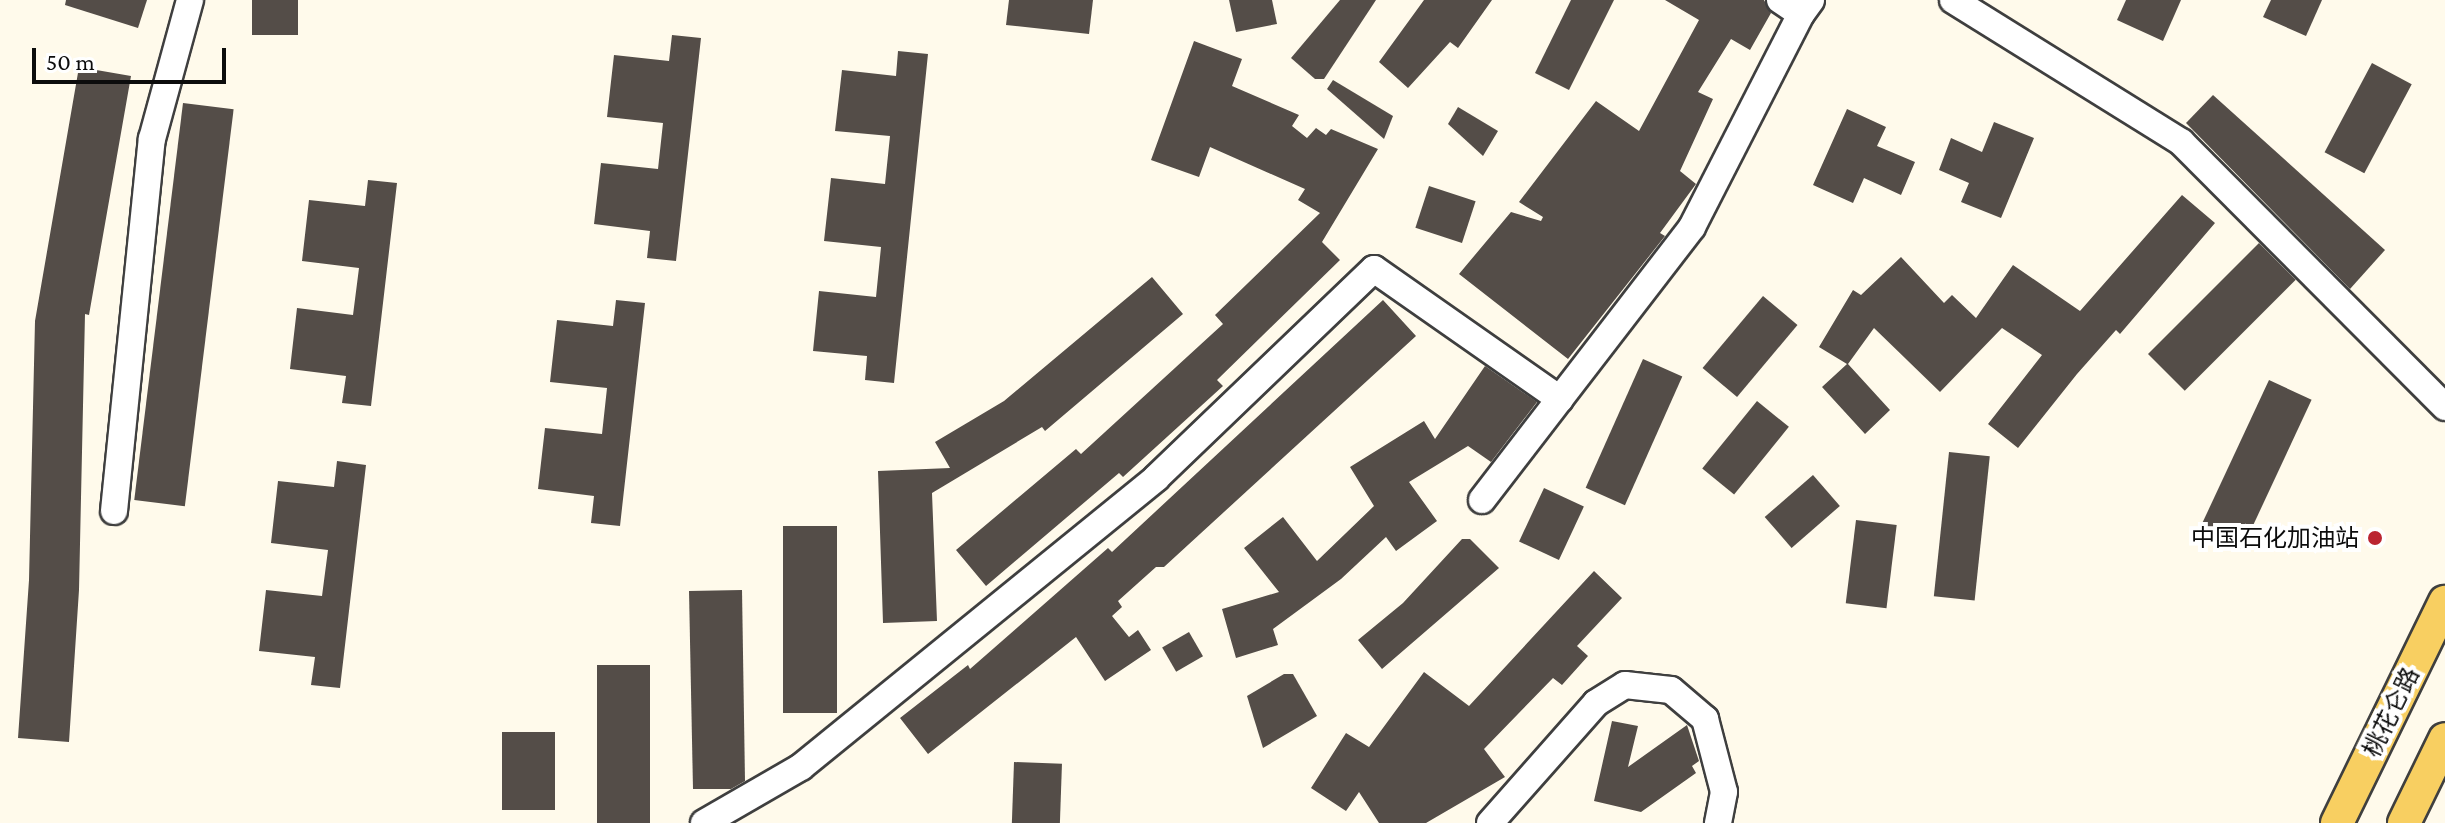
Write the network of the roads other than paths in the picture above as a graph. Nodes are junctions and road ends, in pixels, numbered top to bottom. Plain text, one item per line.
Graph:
1 (190, 0) edge
2 (1953, 0) edge
3 (1797, 5) edge
4 (1560, 399) junction
5 (2445, 407) edge
6 (1482, 500) dead end
7 (114, 511) dead end
8 (2445, 602) edge
9 (2445, 739) edge
10 (1488, 821) edge
11 (704, 823) edge
12 (1718, 823) edge
13 (2337, 823) edge
14 (2404, 823) edge

1 - 7 street
2 - 5 street
3 - 4 street
4 - 6 street
4 - 11 street
8 - 13 main road, 桃花仑路
9 - 14 main road
10 - 12 street

